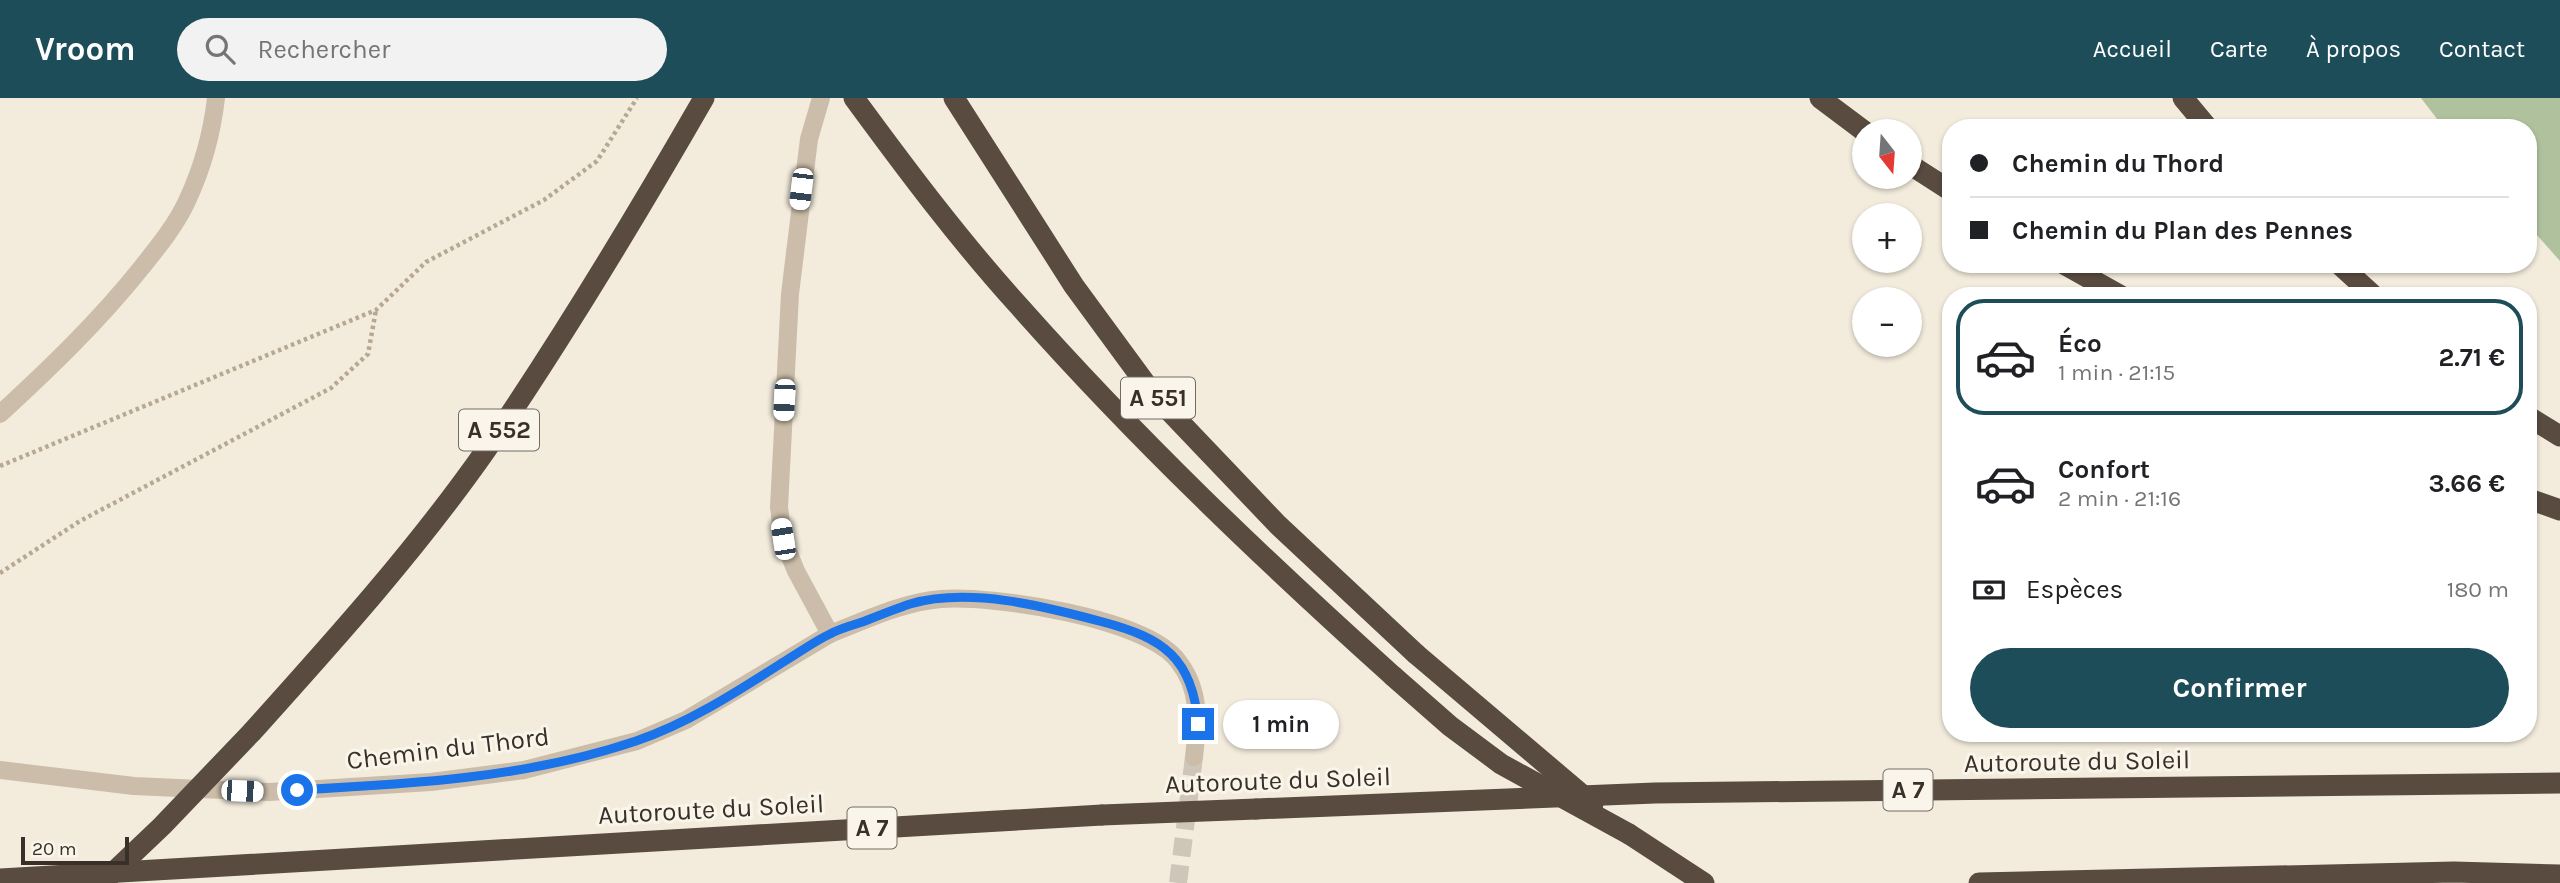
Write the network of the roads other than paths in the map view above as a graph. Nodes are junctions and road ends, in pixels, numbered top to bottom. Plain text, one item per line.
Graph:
1 (216, 98) edge
2 (705, 98) edge
3 (821, 98) edge
4 (854, 98) edge
5 (954, 98) edge
6 (1820, 98) edge
7 (2183, 98) edge
8 (2200, 119) edge
9 (1852, 122) edge
10 (1922, 172) edge
11 (1942, 185) edge
12 (2080, 273) edge
13 (2349, 273) edge
14 (2105, 287) edge
15 (2364, 287) edge
16 (0, 414) edge
17 (2537, 422) edge
18 (2560, 436) edge
19 (2537, 502) edge
20 (2560, 510) edge
21 (830, 634) junction
22 (1194, 757) tunnel mouth
23 (0, 770) edge
24 (2560, 783) edge
25 (1629, 834) junction
26 (2560, 875) edge
27 (0, 879) edge
28 (102, 883) edge
29 (1704, 883) edge
30 (1979, 883) edge

1 - 16 street
2 - 28 highway, A 552, bridge
3 - 21 street
4 - 25 highway, A 551, bridge
5 - 25 highway, A 551, bridge
6 - 9 highway
7 - 8 highway
10 - 11 highway
12 - 14 highway
13 - 15 highway
17 - 18 highway
19 - 20 highway
21 - 22 street, Chemin du Thord
21 - 23 street, Chemin du Thord
24 - 27 highway, Autoroute du Soleil / A 7, bridge
25 - 29 highway, A 551
26 - 30 highway

